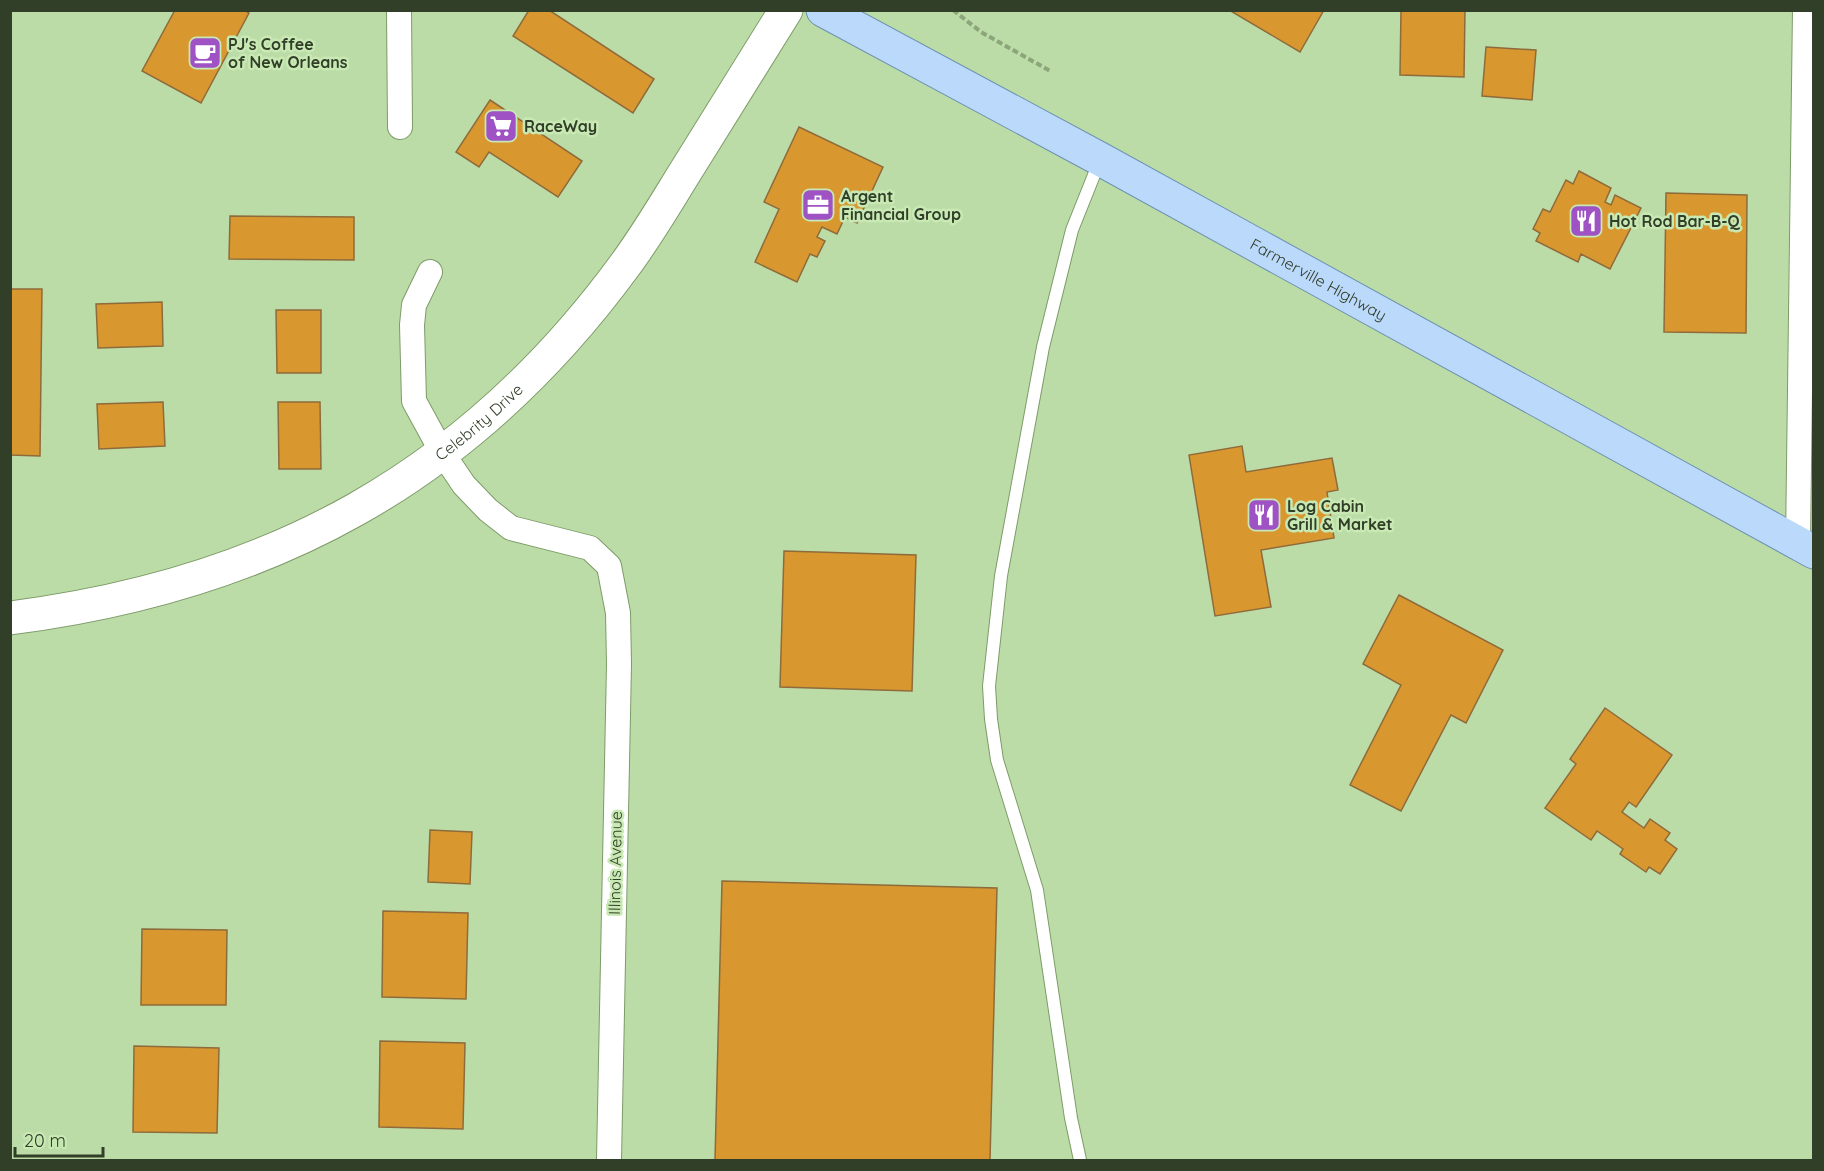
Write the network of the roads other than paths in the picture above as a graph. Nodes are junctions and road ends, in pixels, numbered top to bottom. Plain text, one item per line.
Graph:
1 (399, 10) edge
2 (786, 10) edge
3 (823, 10) edge
4 (1805, 10) edge
5 (400, 127) dead end
6 (1100, 159) junction
7 (430, 272) dead end
8 (443, 454) junction
9 (1806, 547) edge
10 (10, 618) edge
11 (609, 1161) edge
12 (1080, 1161) edge

1 - 5 street
2 - 8 street, Celebrity Drive
3 - 6 main road, Farmerville Highway
4 - 9 street
6 - 9 main road, Farmerville Highway
6 - 12 lane
7 - 8 street
8 - 10 street, Celebrity Drive
8 - 11 street, Illinois Avenue

